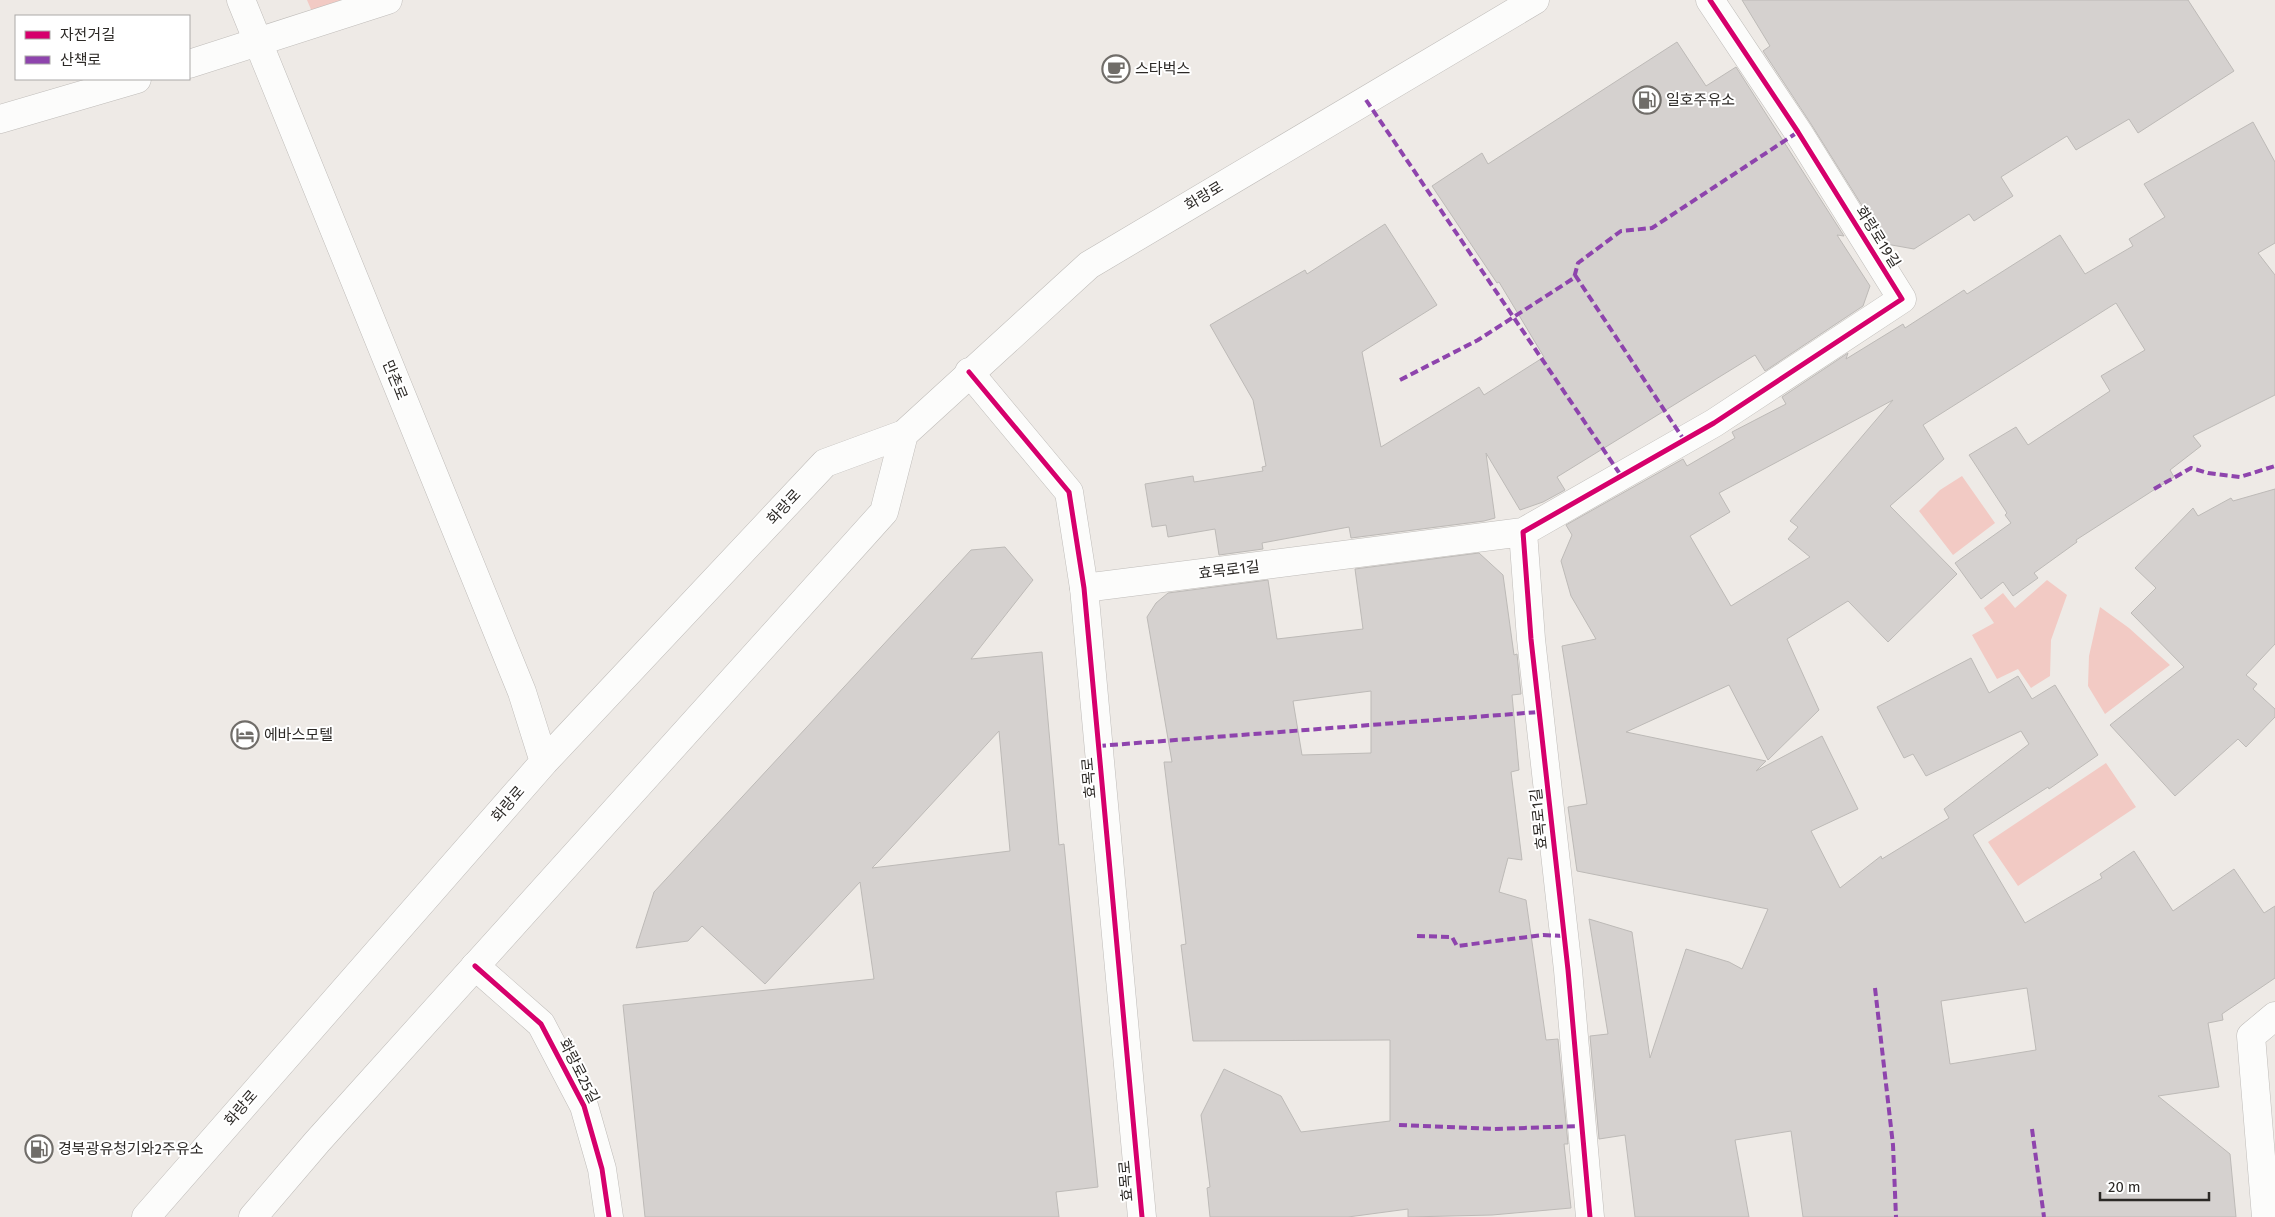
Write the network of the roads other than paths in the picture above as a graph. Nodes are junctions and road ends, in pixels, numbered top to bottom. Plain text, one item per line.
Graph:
1 (241, 0) edge
2 (388, 0) edge
3 (1535, 0) edge
4 (1710, 0) edge
5 (257, 41) junction
6 (190, 64) edge
7 (134, 80) edge
8 (0, 119) edge
9 (970, 372) junction
10 (1714, 423) joint
11 (904, 434) junction
12 (1523, 532) junction
13 (1084, 588) junction
14 (544, 762) junction
15 (475, 966) junction
16 (2275, 1016) edge
17 (146, 1217) edge
18 (253, 1217) edge
19 (609, 1217) edge
20 (1142, 1217) edge
21 (1590, 1217) edge
22 (2266, 1217) edge

1 - 5 main road, 만촌로
2 - 5 main road
3 - 9 main road, 화랑로
4 - 10 main road, 화랑로19길
5 - 6 main road
5 - 14 main road, 만촌로
7 - 8 main road
9 - 11 main road, 화랑로
9 - 13 main road, 효목로
10 - 12 main road, 효목로1길
11 - 14 main road, 화랑로
11 - 15 main road
12 - 13 main road, 효목로1길
12 - 21 main road, 효목로1길
13 - 20 main road, 효목로
14 - 17 main road, 화랑로
15 - 18 main road
15 - 19 main road, 화랑로25길
16 - 22 main road

